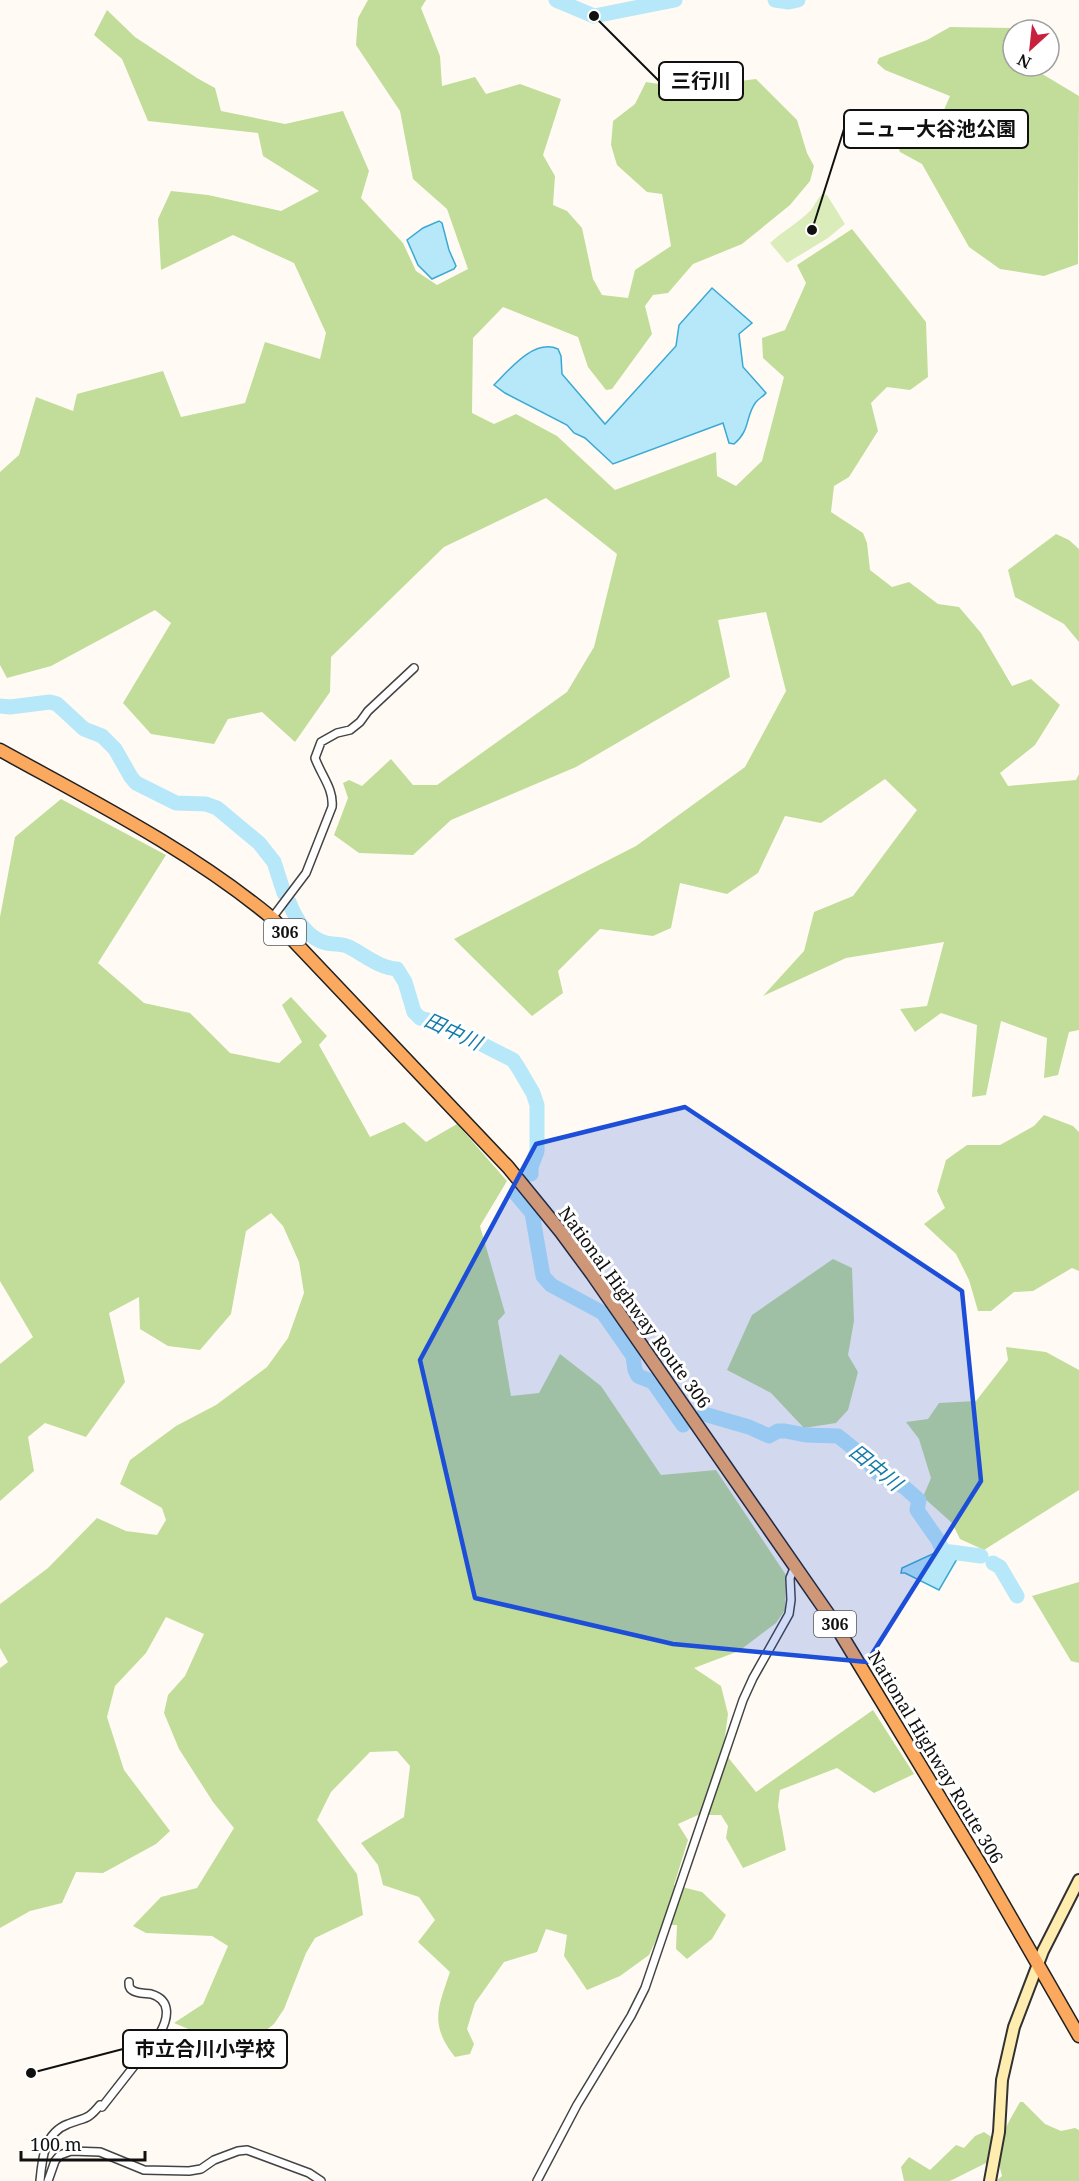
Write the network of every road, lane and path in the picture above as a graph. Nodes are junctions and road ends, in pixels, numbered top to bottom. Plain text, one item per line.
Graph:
1 (414, 668) dead end
2 (0, 750) edge
3 (272, 918) junction
4 (796, 1565) junction
5 (1079, 1880) edge
6 (1039, 1964) junction
7 (129, 1982) dead end
8 (1079, 2036) edge
9 (40, 2181) edge
10 (48, 2181) edge
11 (321, 2181) edge
12 (537, 2181) edge
13 (990, 2181) edge

1 - 3 street
2 - 3 highway, National Highway Route 306 / 306
3 - 4 highway, National Highway Route 306 / 306
4 - 6 highway, National Highway Route 306 / 306
4 - 12 street
5 - 6 main road
6 - 8 highway, National Highway Route 306 / 306
6 - 13 main road
7 - 9 street
10 - 11 street

